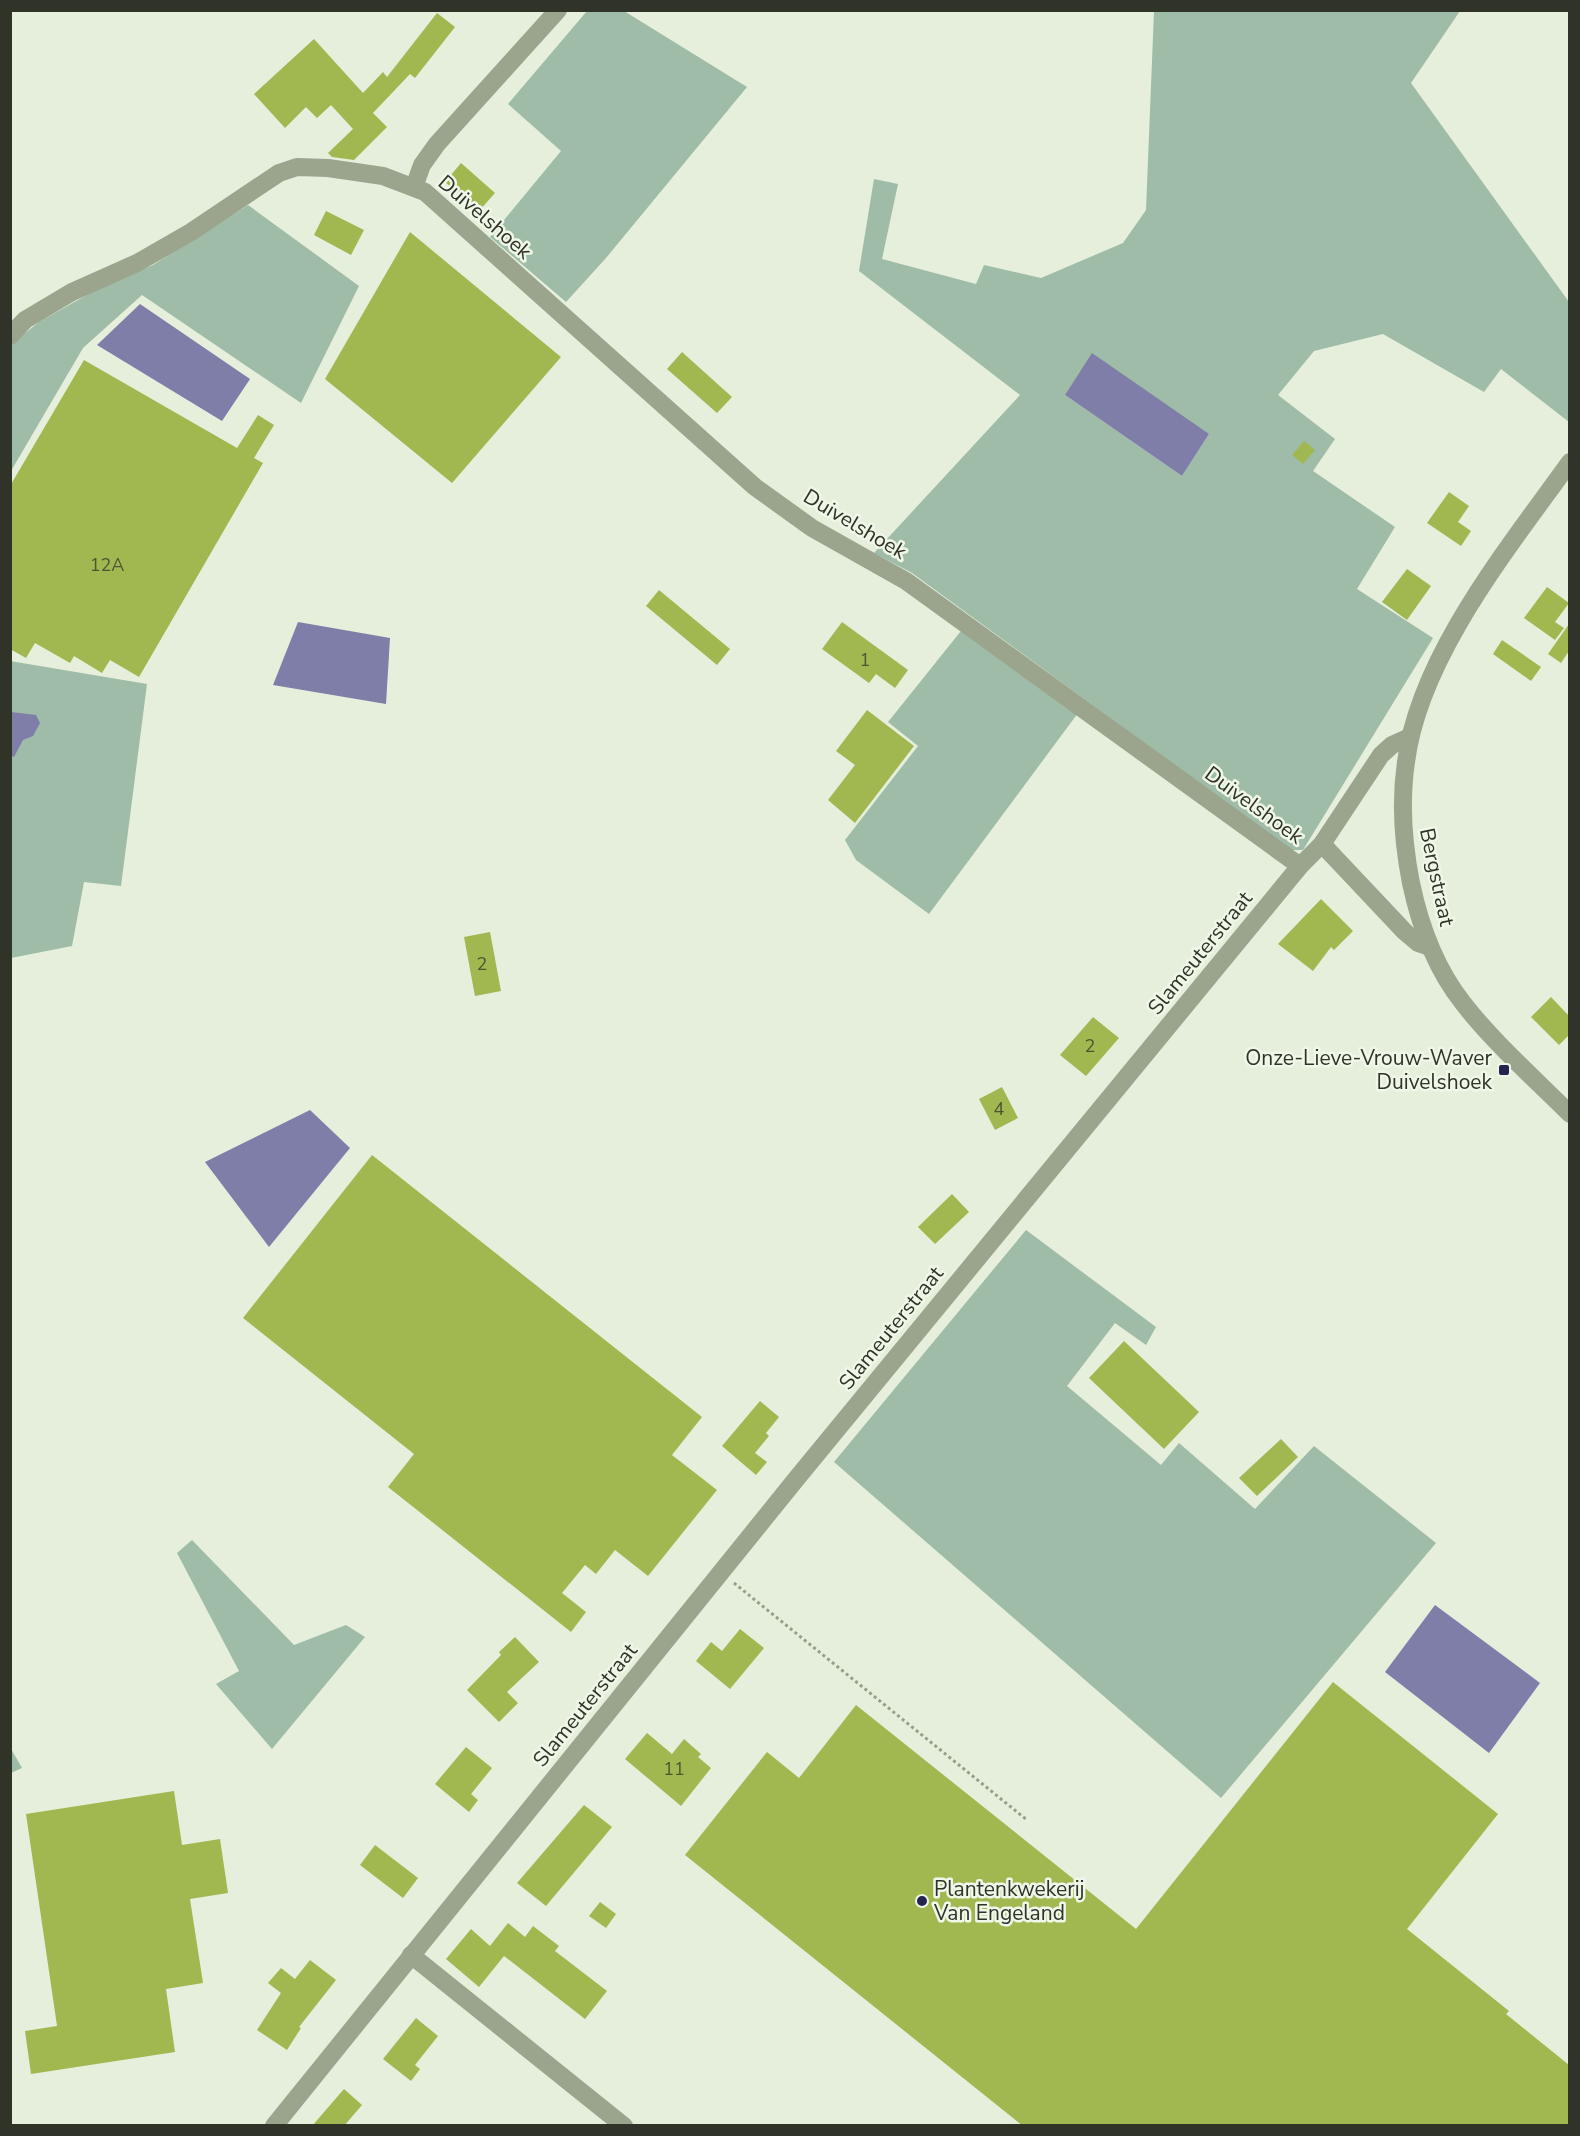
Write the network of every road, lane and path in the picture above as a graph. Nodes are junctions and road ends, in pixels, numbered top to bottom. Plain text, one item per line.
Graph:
1 (558, 10) edge
2 (414, 187) junction
3 (10, 336) edge
4 (1569, 462) edge
5 (1410, 737) junction
6 (1322, 844) junction
7 (1300, 866) junction
8 (1430, 947) junction
9 (1569, 1114) edge
10 (721, 1572) junction
11 (1027, 1820) dead end
12 (411, 1955) junction
13 (274, 2126) edge
14 (624, 2126) edge

1 - 2 street, Duivelshoek
2 - 3 street, Duivelshoek
2 - 7 street, Duivelshoek
4 - 5 street, Bergstraat
5 - 6 street, Slameuterstraat
5 - 8 street, Bergstraat
6 - 7 street, Slameuterstraat
6 - 8 street
7 - 10 street, Slameuterstraat
8 - 9 street, Bergstraat
10 - 11 path
10 - 12 street, Slameuterstraat
12 - 13 street, Slameuterstraat
12 - 14 street

